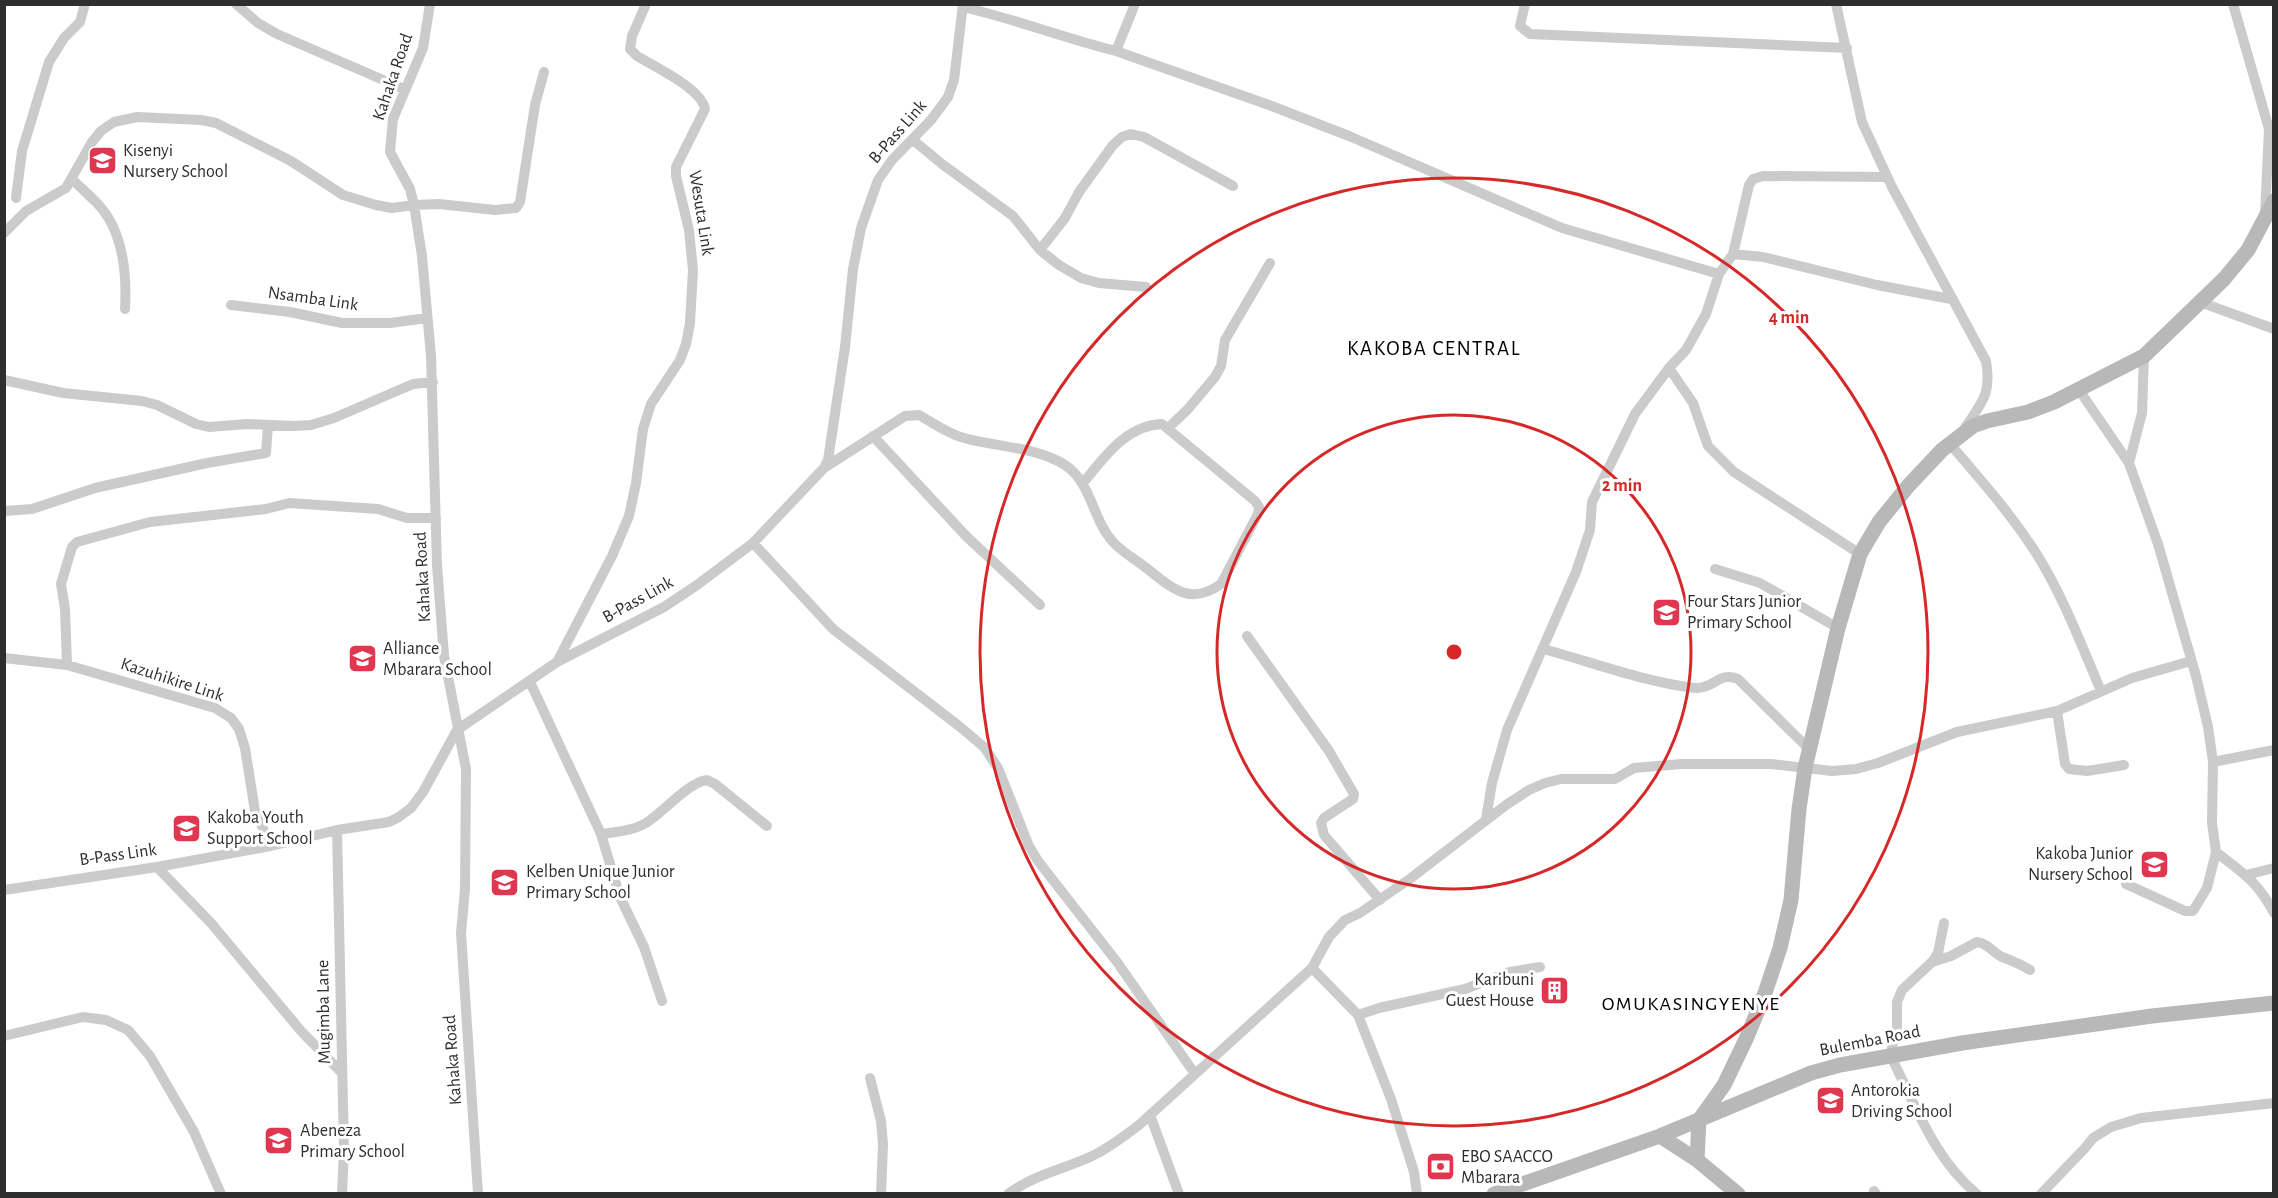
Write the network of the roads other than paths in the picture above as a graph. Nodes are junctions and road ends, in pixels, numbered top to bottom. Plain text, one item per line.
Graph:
1 (85, 4) edge
2 (236, 4) edge
3 (430, 4) edge
4 (646, 4) edge
5 (1135, 4) edge
6 (1525, 4) edge
7 (1836, 4) edge
8 (2233, 4) edge
9 (963, 6) edge
10 (1847, 48) junction
11 (1116, 51) junction
12 (543, 72) dead end
13 (404, 89) junction
14 (913, 140) junction
15 (1887, 177) junction
16 (73, 180) junction
17 (1233, 186) dead end
18 (10, 198) edge
19 (2274, 201) edge
20 (414, 204) junction
21 (26, 211) junction
22 (2265, 215) junction
23 (4, 233) edge
24 (1040, 250) junction
25 (1733, 254) junction
26 (1270, 263) dead end
27 (1719, 274) junction
28 (1146, 287) dead end
29 (1951, 299) junction
30 (2200, 302) junction
31 (231, 305) dead end
32 (125, 309) dead end
33 (428, 318) junction
34 (2274, 329) edge
35 (2144, 356) junction
36 (1669, 368) junction
37 (4, 380) edge
38 (433, 382) junction
39 (2079, 390) junction
40 (268, 425) junction
41 (1168, 428) junction
42 (873, 436) junction
43 (1954, 441) junction
44 (2129, 463) junction
45 (824, 468) junction
46 (1083, 483) junction
47 (4, 511) edge
48 (436, 518) junction
49 (753, 543) junction
50 (1860, 554) junction
51 (1715, 569) dead end
52 (1040, 605) dead end
53 (1838, 628) junction
54 (1247, 636) dead end
55 (1543, 649) junction
56 (4, 658) edge
57 (2191, 661) junction
58 (557, 662) junction
59 (67, 665) junction
60 (530, 682) junction
61 (2101, 691) junction
62 (2057, 711) junction
63 (457, 730) junction
64 (1809, 749) junction
65 (2274, 750) edge
66 (2213, 762) junction
67 (2124, 765) dead end
68 (1805, 768) junction
69 (1486, 819) junction
70 (767, 826) dead end
71 (337, 830) junction
72 (601, 834) junction
73 (271, 846) junction
74 (2216, 852) junction
75 (157, 867) junction
76 (2274, 868) edge
77 (2246, 875) junction
78 (2126, 884) dead end
79 (4, 890) edge
80 (1380, 900) junction
81 (2274, 913) edge
82 (1944, 923) dead end
83 (1932, 962) junction
84 (1540, 967) dead end
85 (1312, 968) junction
86 (2030, 970) dead end
87 (662, 1001) dead end
88 (2274, 1003) edge
89 (1358, 1015) junction
90 (4, 1036) edge
91 (1890, 1055) junction
92 (342, 1073) junction
93 (1195, 1074) junction
94 (870, 1078) dead end
95 (2274, 1103) edge
96 (1150, 1115) junction
97 (1699, 1120) junction
98 (1660, 1136) junction
99 (1697, 1160) junction
100 (221, 1194) edge
101 (342, 1194) edge
102 (478, 1194) edge
103 (881, 1194) edge
104 (1008, 1194) edge
105 (1179, 1194) edge
106 (1417, 1194) edge
107 (1494, 1194) edge
108 (1738, 1194) edge
109 (1977, 1194) edge
110 (2041, 1194) edge

1 - 18 street
2 - 13 street
3 - 13 street, Kahaka Road
4 - 58 street, Wesuta Link
5 - 11 street
6 - 10 street
7 - 10 street
8 - 22 street
9 - 11 street
9 - 14 street, B-Pass Link
10 - 15 street
11 - 27 street
12 - 20 street
13 - 20 street, Kahaka Road
14 - 24 street
14 - 45 street, B-Pass Link
15 - 25 street
15 - 29 street
16 - 20 street
16 - 21 street
16 - 32 street
17 - 24 street
18 - 21 street
19 - 22 street
20 - 33 street, Kahaka Road
21 - 23 street
22 - 30 street
24 - 28 street
25 - 27 street
25 - 29 street
26 - 41 street
27 - 36 street
29 - 43 street
30 - 34 street
30 - 35 street
31 - 33 street, Nsamba Link
33 - 38 street, Kahaka Road
35 - 39 street
35 - 44 street
36 - 50 street
36 - 55 street
37 - 40 street
38 - 40 street
38 - 48 street, Kahaka Road
39 - 43 street
39 - 44 street
40 - 47 street
41 - 46 street
41 - 46 street
42 - 45 street
42 - 46 street
42 - 52 street
43 - 50 street
43 - 61 street
44 - 57 street
45 - 49 street, B-Pass Link
48 - 59 street
48 - 63 street, Kahaka Road
49 - 58 street, B-Pass Link
49 - 93 street
50 - 53 street
51 - 53 street
53 - 64 street
54 - 80 street
55 - 64 street
55 - 69 street
56 - 59 street, Kazuhikire Link
57 - 61 street
57 - 66 street
58 - 60 street, B-Pass Link
59 - 73 street, Kazuhikire Link
60 - 63 street, B-Pass Link
60 - 72 street
61 - 62 street
62 - 67 street
62 - 68 street
63 - 71 street, B-Pass Link
63 - 102 street, Kahaka Road
64 - 68 street
65 - 66 street
66 - 74 street
68 - 69 street
68 - 97 street
69 - 80 street
70 - 72 street
71 - 73 street, B-Pass Link
71 - 92 street, Mugimba Lane
72 - 87 street
73 - 75 street, B-Pass Link
74 - 77 street
74 - 78 street
75 - 79 street, B-Pass Link
75 - 92 street
76 - 77 street
77 - 81 street
80 - 85 street
82 - 83 street
83 - 86 street
83 - 91 street
84 - 89 street
85 - 89 street
85 - 93 street
88 - 91 street, Bulemba Road
89 - 106 street
90 - 100 street
91 - 97 street, Bulemba Road
91 - 109 street
92 - 101 street, Mugimba Lane
93 - 96 street
94 - 103 street
95 - 110 street
96 - 104 street
96 - 105 street
97 - 98 street, Bulemba Road
97 - 99 street
98 - 99 street
98 - 107 street, Bulemba Road
99 - 108 street

